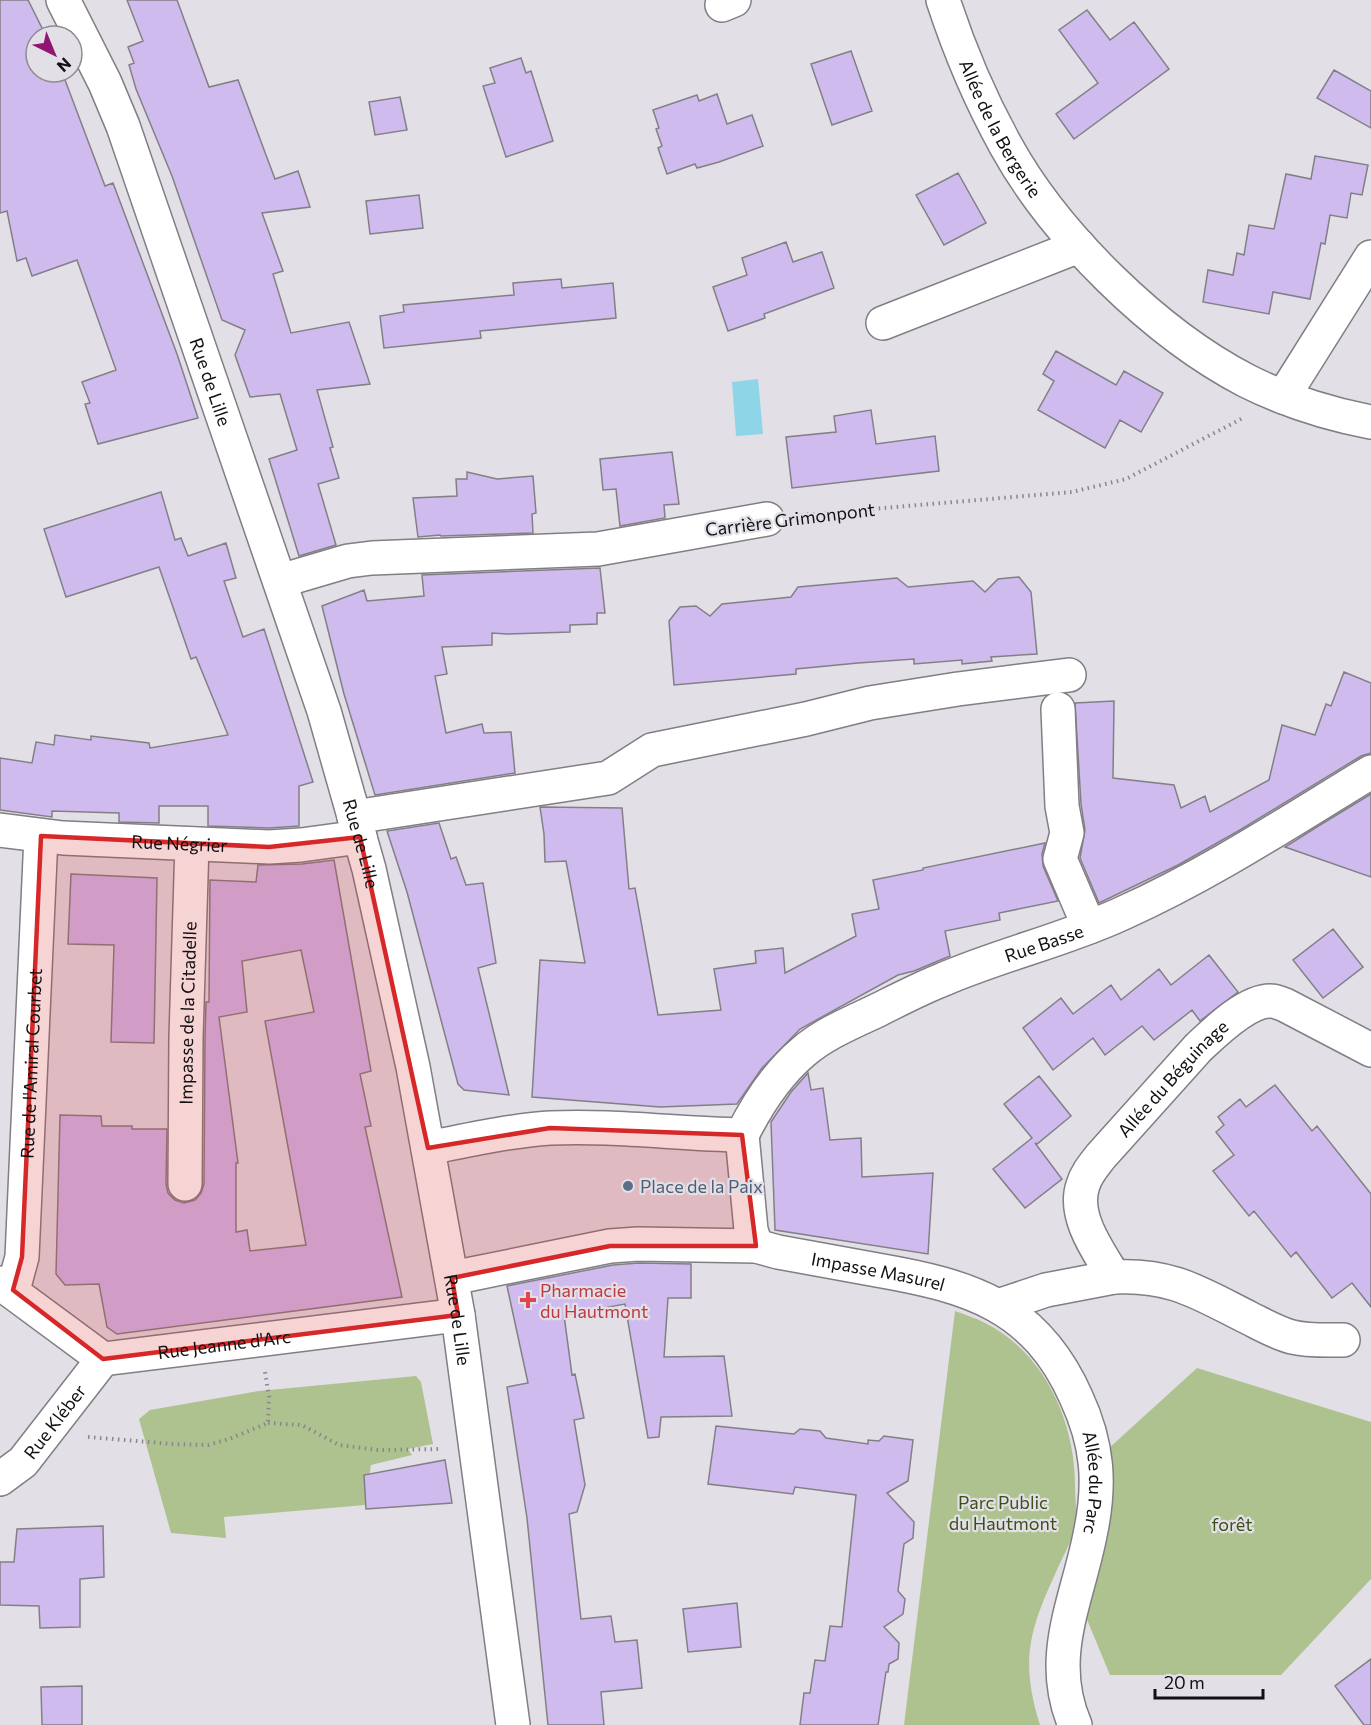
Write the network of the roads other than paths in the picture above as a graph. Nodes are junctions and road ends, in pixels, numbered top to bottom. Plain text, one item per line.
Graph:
1 (63, 0) edge
2 (943, 0) edge
3 (1079, 246) junction
4 (1371, 256) edge
5 (883, 323) dead end
6 (1283, 397) junction
7 (1371, 422) edge
8 (767, 519) road end
9 (280, 581) junction
10 (1069, 675) dead end
11 (1058, 709) dead end
12 (1371, 772) edge
13 (357, 827) junction
14 (0, 830) edge
15 (41, 836) junction
16 (192, 844) junction
17 (1089, 927) junction
18 (1371, 1050) edge
19 (742, 1136) junction
20 (428, 1148) junction
21 (185, 1184) dead end
22 (756, 1246) junction
23 (452, 1278) junction
24 (1114, 1278) junction
25 (6, 1287) edge
26 (998, 1306) junction
27 (458, 1315) junction
28 (1343, 1340) dead end
29 (103, 1359) junction
30 (0, 1479) edge
31 (513, 1725) edge
32 (1075, 1725) edge

1 - 9 street, Rue de Lille
2 - 3 street, Allée de la Bergerie
3 - 5 street
3 - 6 street, Allée de la Bergerie
4 - 6 street
6 - 7 street, Allée de la Bergerie
8 - 9 street, Carrière Grimonpont
9 - 13 street, Rue de Lille
10 - 13 street, Rue Négrier
11 - 17 street
12 - 17 street, Rue Basse
13 - 16 street, Rue Négrier
13 - 20 street, Rue de Lille
14 - 15 street, Rue Négrier
15 - 16 street, Rue Négrier
15 - 25 street, Rue de l'Amiral Courbet
16 - 21 street, Impasse de la Citadelle
17 - 19 street, Rue Basse
18 - 24 street, Allée du Béguinage
19 - 20 street
19 - 22 street
20 - 23 street, Rue de Lille
22 - 23 street
22 - 26 street, Impasse Masurel
23 - 27 street, Rue de Lille
24 - 26 street
24 - 28 street
25 - 29 street
26 - 32 street, Allée du Parc
27 - 29 street, Rue Jeanne d'Arc
27 - 31 street, Rue de Lille
29 - 30 street, Rue Kléber

